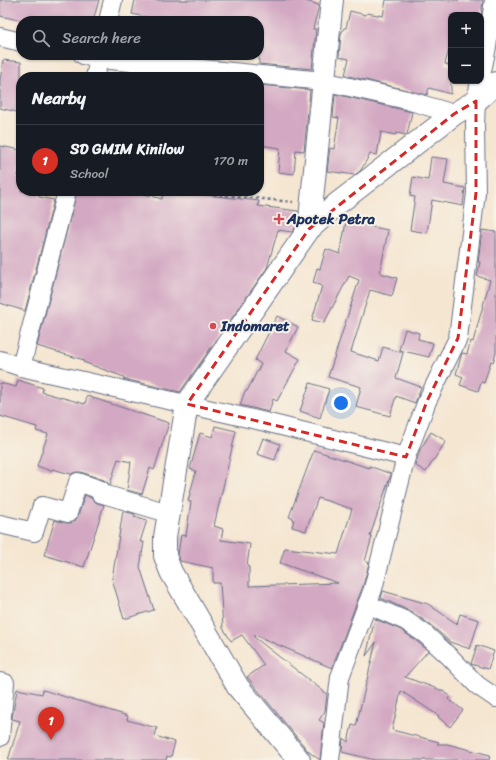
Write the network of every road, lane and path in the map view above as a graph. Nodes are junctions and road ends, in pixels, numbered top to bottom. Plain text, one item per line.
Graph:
1 (113, 0) edge
2 (332, 0) edge
3 (494, 0) edge
4 (109, 16) edge
5 (0, 37) edge
6 (16, 41) edge
7 (94, 60) edge
8 (131, 60) edge
9 (484, 62) edge
10 (95, 72) edge
11 (241, 72) edge
12 (264, 75) edge
13 (323, 81) junction
14 (496, 83) edge
15 (478, 91) edge
16 (454, 114) junction
17 (66, 196) edge
18 (233, 196) edge
19 (312, 204) junction
20 (309, 229) junction
21 (0, 360) edge
22 (21, 367) junction
23 (187, 404) junction
24 (406, 457) junction
25 (168, 513) junction
26 (0, 524) edge
27 (367, 604) junction
28 (0, 682) edge
29 (496, 698) edge
30 (0, 737) edge
31 (299, 760) edge
32 (330, 760) edge

1 - 4 street
2 - 13 main road
3 - 9 street
5 - 6 street
7 - 10 street
8 - 11 street
12 - 13 street
13 - 16 street
13 - 19 main road
14 - 15 main road
15 - 16 main road
15 - 24 street
16 - 20 main road
17 - 22 street
18 - 19 path
19 - 20 main road
20 - 23 main road
21 - 22 street
22 - 23 street
23 - 24 street
23 - 25 main road
24 - 27 street
25 - 26 street
25 - 31 main road
27 - 29 street
27 - 32 street
28 - 30 street

